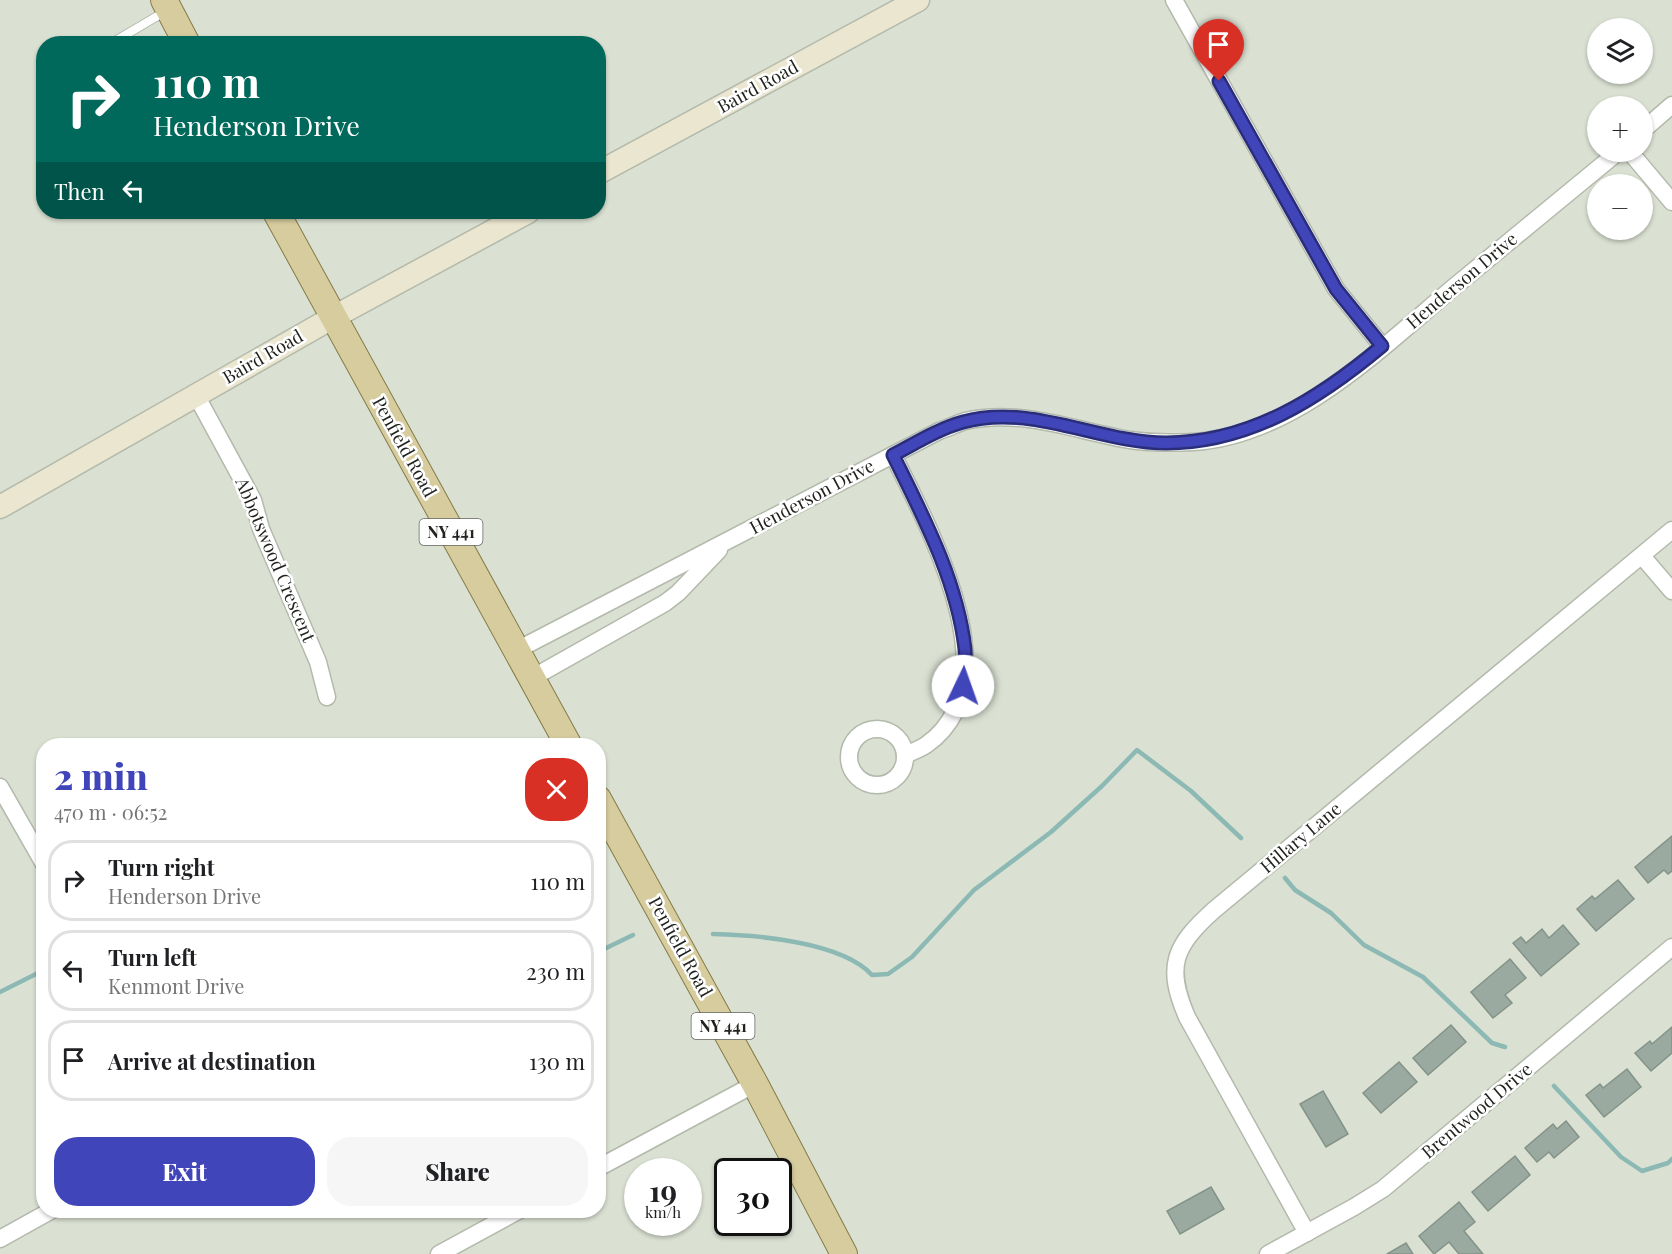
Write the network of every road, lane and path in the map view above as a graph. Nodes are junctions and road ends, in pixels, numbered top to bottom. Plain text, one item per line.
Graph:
1 (918, 0) edge
2 (1174, 0) edge
3 (166, 5) edge
4 (121, 36) edge
5 (183, 36) edge
6 (1672, 105) edge
7 (1653, 121) edge
8 (1606, 162) edge
9 (1638, 162) edge
10 (606, 169) edge
11 (1672, 202) edge
12 (280, 219) edge
13 (515, 219) edge
14 (332, 318) junction
15 (1382, 346) junction
16 (196, 395) junction
17 (893, 455) junction
18 (0, 507) edge
19 (1672, 530) edge
20 (728, 541) junction
21 (1642, 556) junction
22 (1672, 591) edge
23 (517, 650) junction
24 (532, 678) junction
25 (327, 697) dead end
26 (565, 738) edge
27 (905, 755) dead end
28 (0, 787) edge
29 (606, 814) edge
30 (36, 850) edge
31 (1672, 947) edge
32 (755, 1084) junction
33 (606, 1164) edge
34 (38, 1218) edge
35 (505, 1218) edge
36 (1307, 1233) junction
37 (0, 1239) edge
38 (439, 1254) edge
39 (844, 1254) edge
40 (1268, 1254) edge

1 - 10 street, Baird Road
2 - 15 street
3 - 4 lane
3 - 5 main road
6 - 7 street
8 - 15 street, Henderson Drive
9 - 11 street
12 - 14 main road, Penfield Road / NY 441
13 - 14 street, Baird Road
14 - 16 street, Baird Road
14 - 23 main road, Penfield Road / NY 441
15 - 17 street, Henderson Drive
16 - 18 street, Baird Road
16 - 25 street, Abbotswood Crescent
17 - 20 street, Henderson Drive
17 - 27 street
19 - 21 street, Hillary Lane
20 - 23 street, Henderson Drive
20 - 24 street, Henderson Drive
21 - 22 street
21 - 36 street, Hillary Lane
23 - 24 main road, Penfield Road / NY 441
24 - 26 main road, Penfield Road / NY 441
28 - 30 street
29 - 32 main road, Penfield Road / NY 441
31 - 36 street, Brentwood Drive
32 - 33 street
32 - 39 main road, Penfield Road / NY 441
34 - 37 street
35 - 38 street
36 - 40 street, Brentwood Drive

